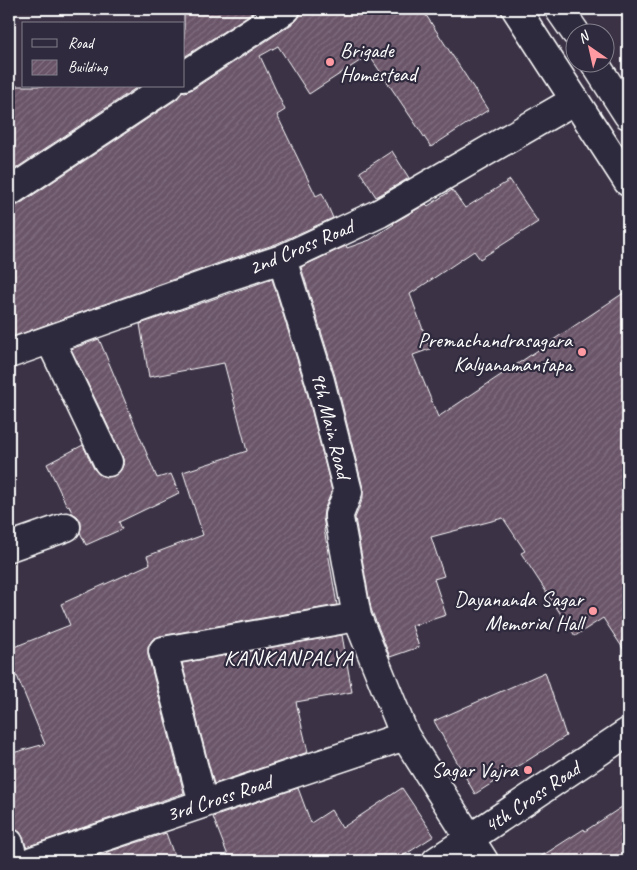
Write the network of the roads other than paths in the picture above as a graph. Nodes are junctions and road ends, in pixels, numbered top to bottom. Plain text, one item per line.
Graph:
1 (286, 9) edge
2 (516, 9) edge
3 (559, 9) edge
4 (567, 22) edge
5 (600, 72) edge
6 (185, 75) edge
7 (165, 88) edge
8 (575, 100) junction
9 (628, 115) edge
10 (628, 182) edge
11 (9, 192) edge
12 (282, 259) junction
13 (50, 340) junction
14 (9, 354) edge
15 (108, 462) dead end
16 (66, 527) dead end
17 (9, 547) edge
18 (357, 617) junction
19 (628, 732) edge
20 (406, 736) junction
21 (203, 803) junction
22 (9, 843) edge
23 (477, 850) edge
24 (14, 861) edge
25 (32, 861) edge
26 (436, 861) edge

1 - 6 street
2 - 8 street
3 - 4 street
5 - 9 street
7 - 11 street
8 - 10 street
8 - 12 street, 2nd Cross Road
12 - 13 street, 2nd Cross Road
12 - 18 street, 9th Main Road
13 - 14 street, 2nd Cross Road
13 - 15 street
16 - 17 street
18 - 20 street, 9th Main Road
18 - 21 street
19 - 23 street, 4th Cross Road
20 - 21 street, 3rd Cross Road
20 - 23 street, 9th Main Road
21 - 25 street, 3rd Cross Road
22 - 24 street
23 - 26 street, 4th Cross Road

